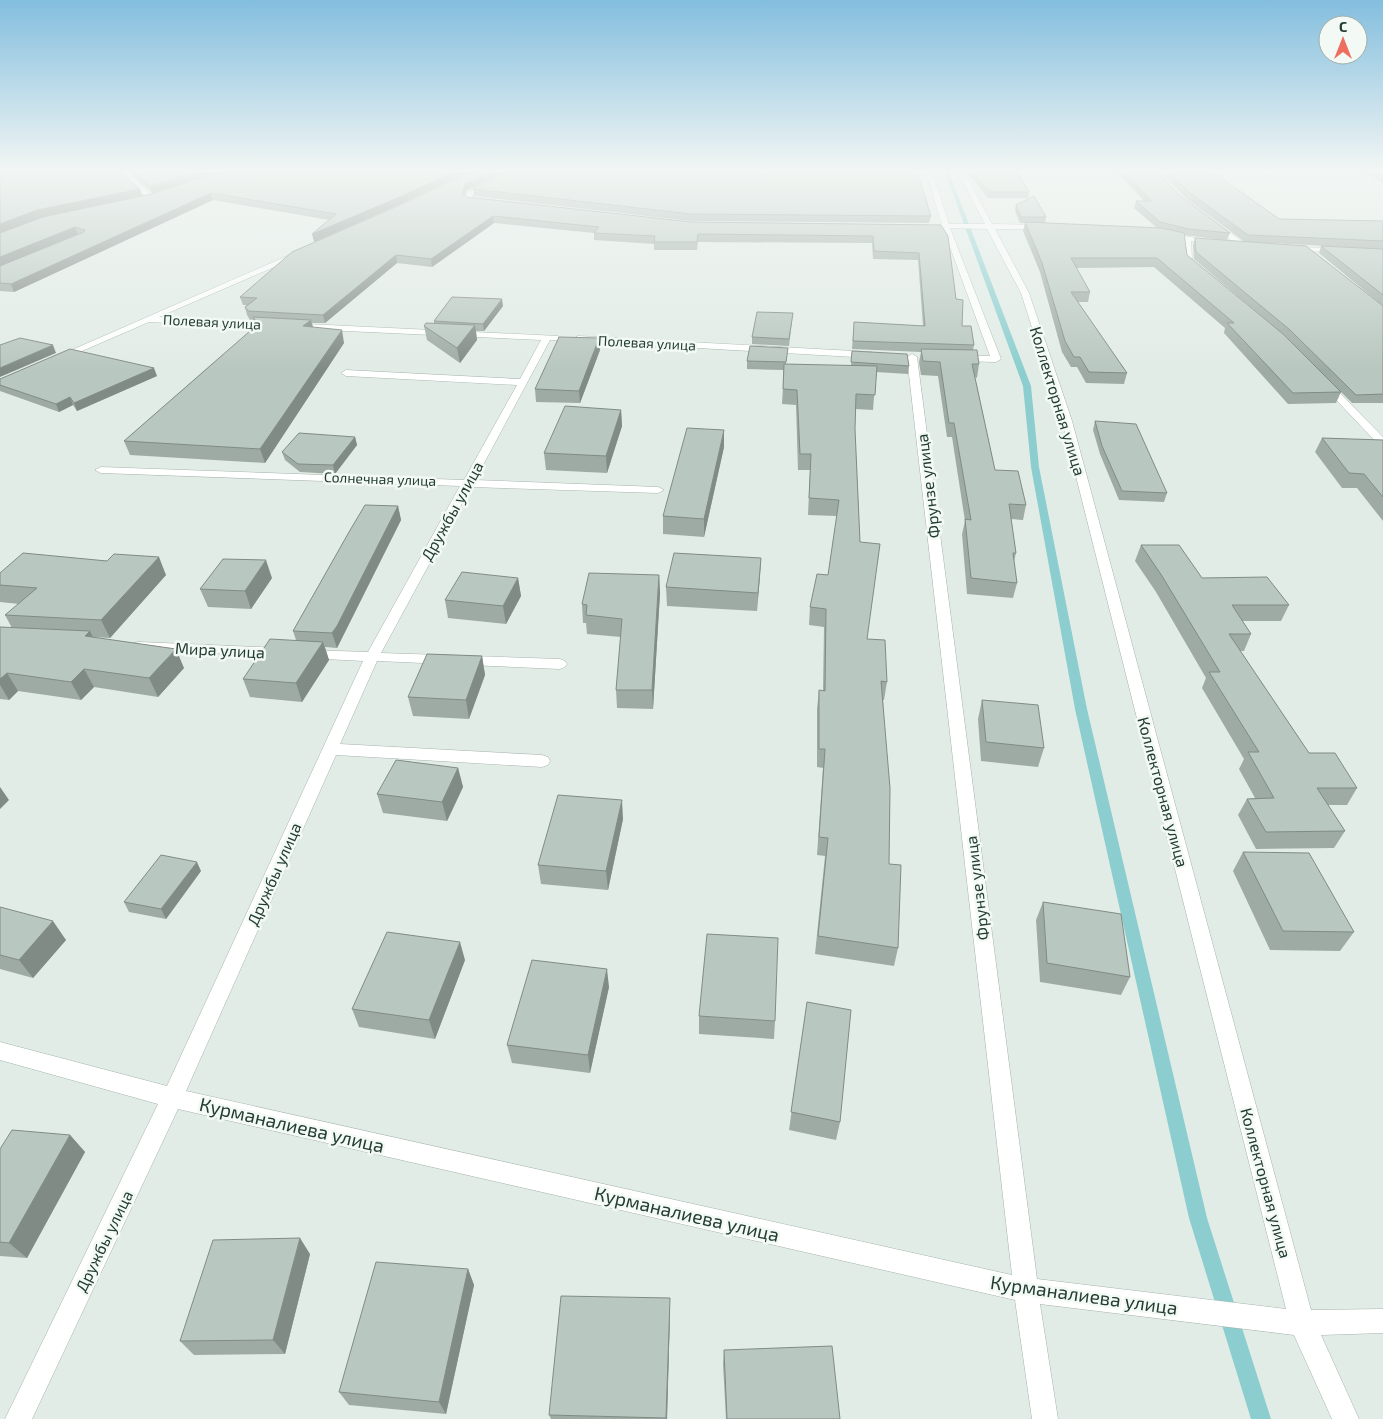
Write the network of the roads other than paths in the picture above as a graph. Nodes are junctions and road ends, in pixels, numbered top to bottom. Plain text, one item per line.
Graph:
1 (951, 238) edge
2 (997, 238) edge
3 (1181, 238) edge
4 (1233, 238) edge
5 (1188, 240) junction
6 (1244, 246) junction
7 (1252, 247) edge
8 (1279, 248) edge
9 (308, 249) edge
10 (1306, 250) junction
11 (1344, 251) edge
12 (1314, 256) edge
13 (1210, 279) edge
14 (147, 319) junction
15 (547, 338) junction
16 (883, 355) edge
17 (912, 357) dead end
18 (950, 358) edge
19 (43, 364) edge
20 (346, 373) dead end
21 (1317, 375) edge
22 (523, 382) junction
23 (1383, 443) edge
24 (101, 470) dead end
25 (468, 482) junction
26 (658, 490) dead end
27 (127, 645) edge
28 (372, 657) junction
29 (560, 664) dead end
30 (331, 749) junction
31 (542, 761) dead end
32 (0, 1050) edge
33 (172, 1098) junction
34 (1026, 1290) junction
35 (1383, 1321) edge
36 (1302, 1323) junction
37 (18, 1419) edge
38 (1045, 1419) edge
39 (1346, 1419) edge

1 - 18 street
2 - 36 street, Коллекторная улица
3 - 5 street
4 - 6 street
5 - 6 street
5 - 13 street
6 - 7 street
8 - 10 street
9 - 14 street
10 - 11 street
10 - 12 street
14 - 15 street, Полевая улица
14 - 19 street
15 - 16 street, Полевая улица
15 - 22 street, Дружбы улица
17 - 34 street, Фрунзе улица
20 - 22 street
21 - 23 street
22 - 25 street, Дружбы улица
24 - 25 street, Солнечная улица
25 - 26 street, Солнечная улица
25 - 28 street, Дружбы улица
27 - 28 street, Мира улица
28 - 29 street, Мира улица
28 - 30 street, Дружбы улица
30 - 31 street
30 - 33 street, Дружбы улица
32 - 33 street, Курманалиева улица
33 - 34 street, Курманалиева улица
33 - 37 street, Дружбы улица
34 - 36 street, Курманалиева улица
34 - 38 street, Фрунзе улица
35 - 36 street, Курманалиева улица
36 - 39 street, Коллекторная улица

